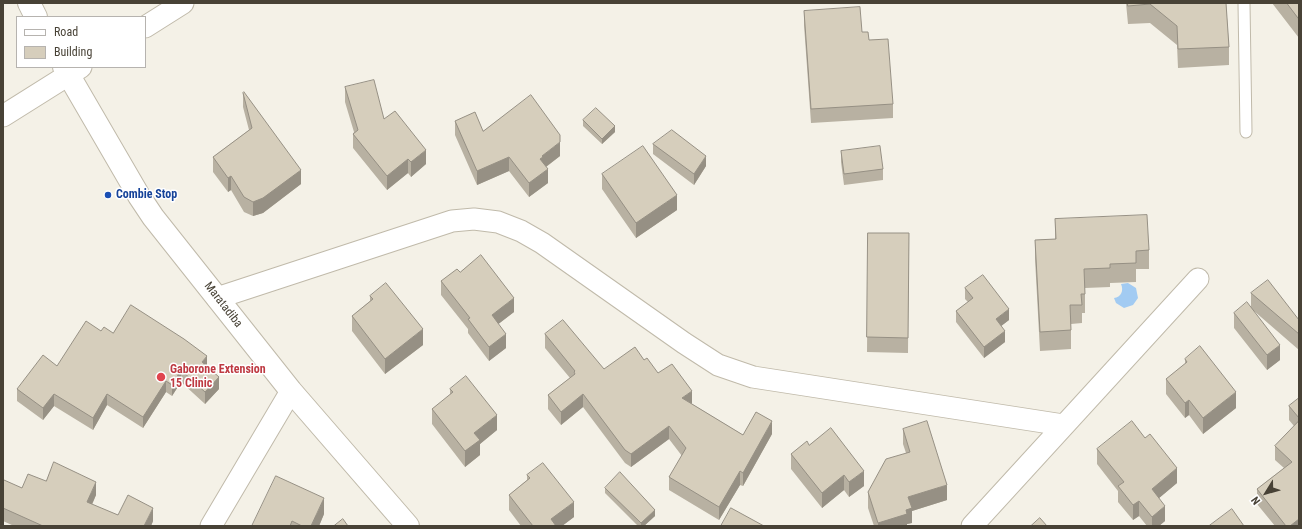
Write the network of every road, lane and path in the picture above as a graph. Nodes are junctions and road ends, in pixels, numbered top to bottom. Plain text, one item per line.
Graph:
1 (28, 3) edge
2 (183, 3) edge
3 (1244, 3) edge
4 (35, 16) edge
5 (146, 26) edge
6 (71, 70) edge
7 (3, 116) edge
8 (1246, 132) dead end
9 (1198, 279) dead end
10 (217, 298) junction
11 (291, 391) junction
12 (1063, 425) junction
13 (211, 526) edge
14 (408, 526) edge
15 (972, 526) edge

1 - 4 street
2 - 5 street
3 - 8 lane
6 - 7 street
6 - 10 street, Maratadiba
9 - 12 street
10 - 11 street, Maratadiba
10 - 12 street
11 - 13 street
11 - 14 street, Maratadiba
12 - 15 street

